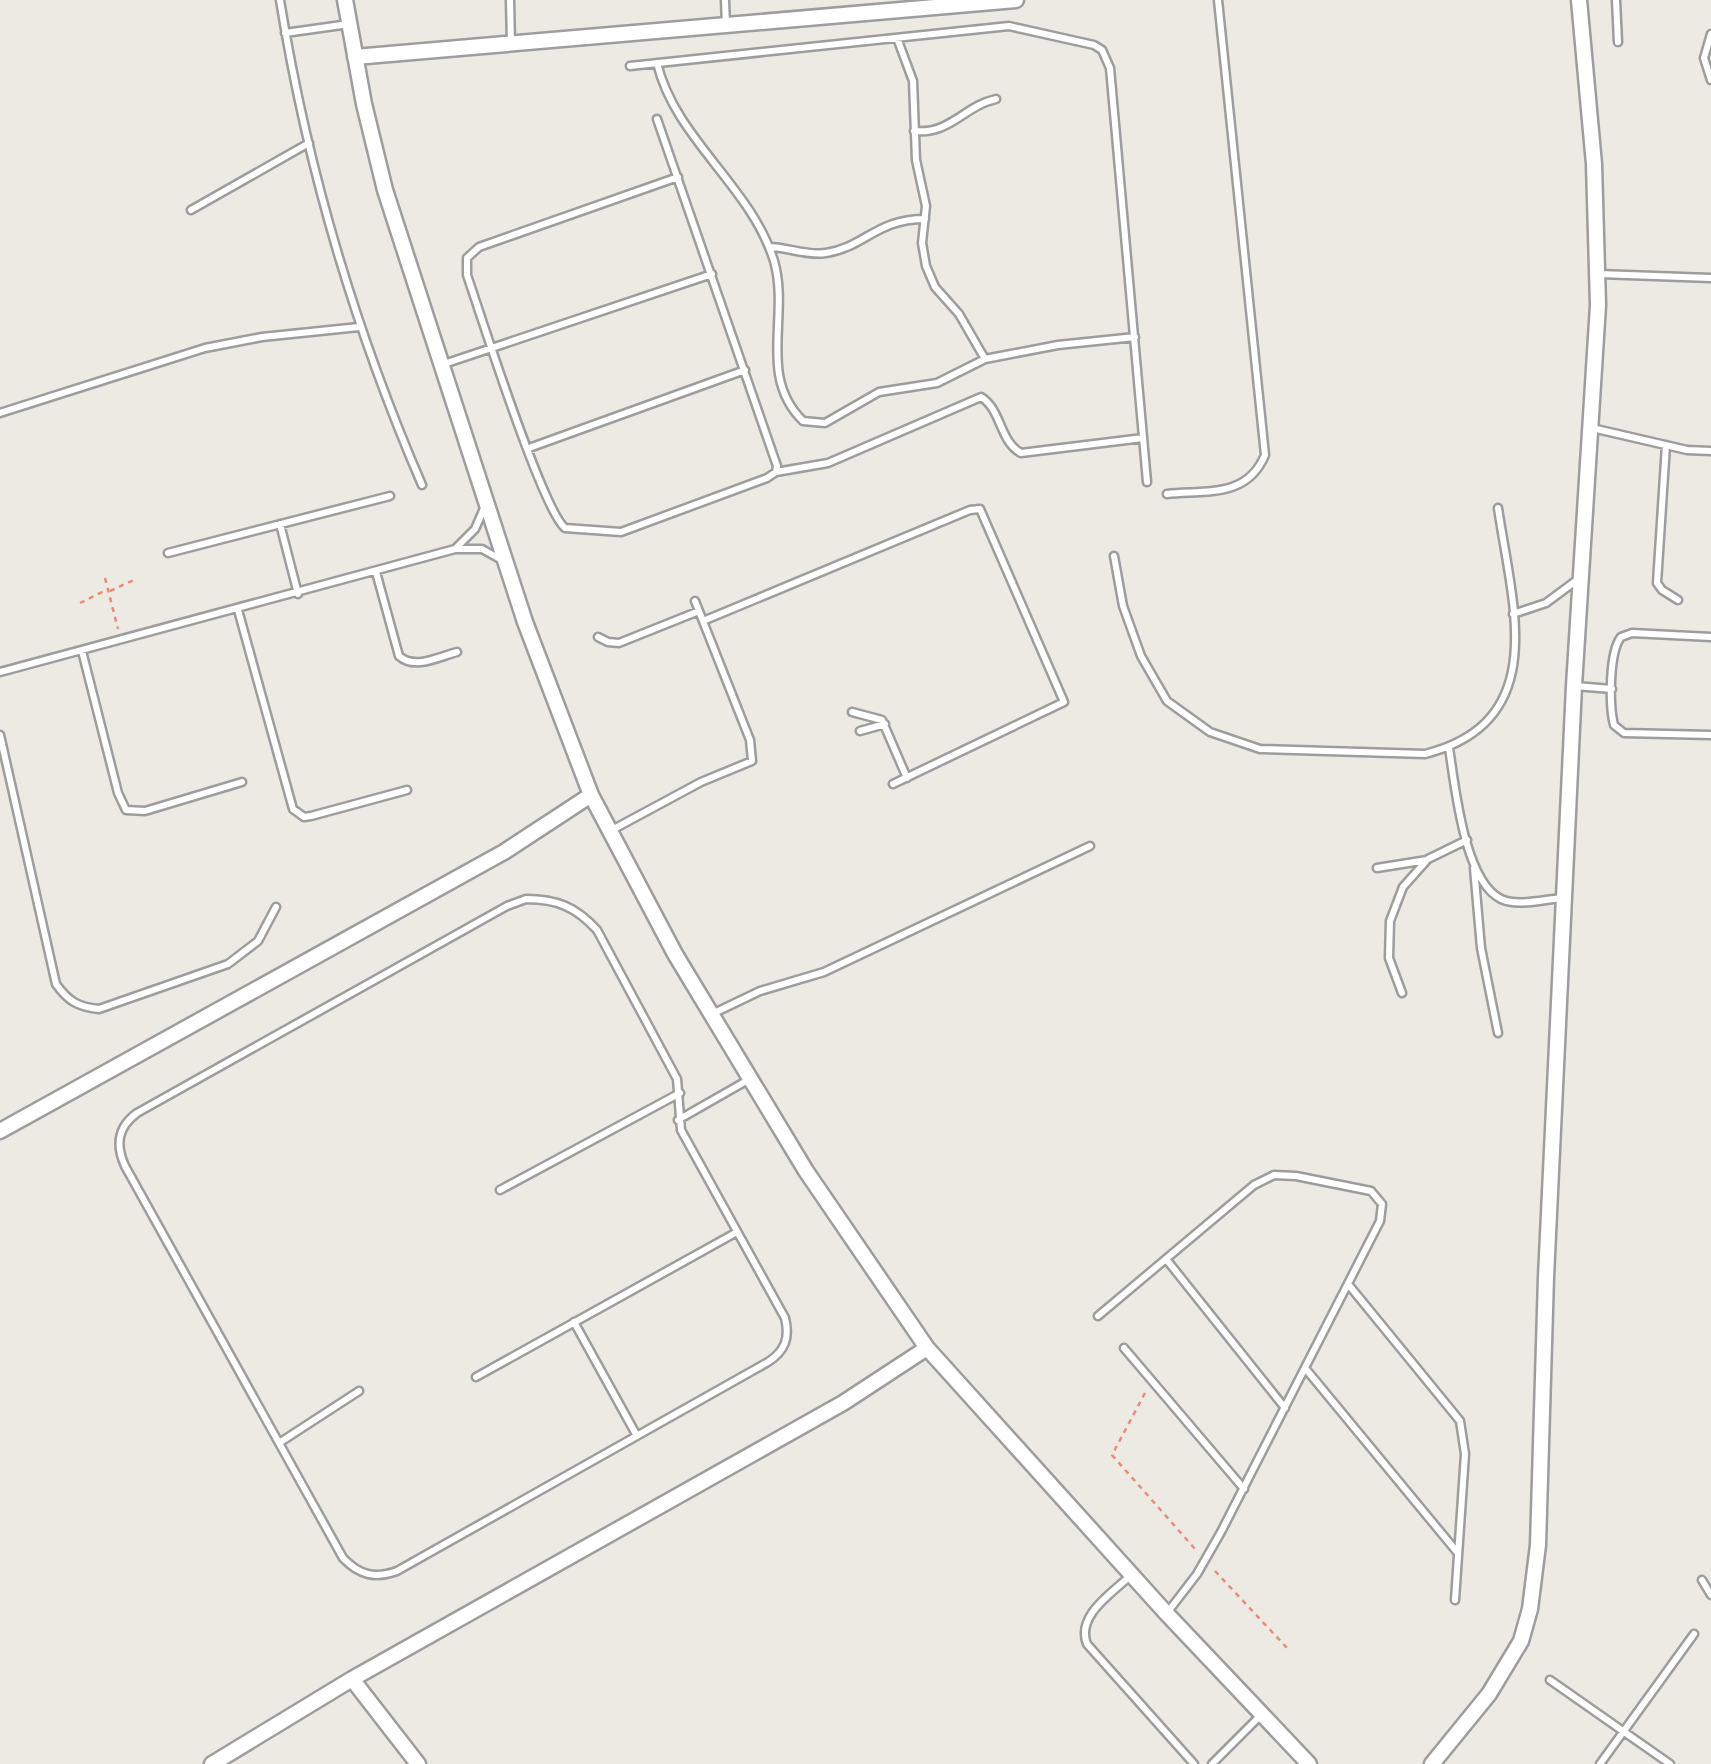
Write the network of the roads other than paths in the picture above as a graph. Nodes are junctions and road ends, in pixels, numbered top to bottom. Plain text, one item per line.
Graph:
1 (280, 0) edge
2 (345, 0) edge
3 (510, 0) edge
4 (726, 0) edge
5 (1016, 0) edge
6 (1218, 0) edge
7 (1579, 0) edge
8 (1616, 0) edge
9 (927, 4) edge
10 (349, 24) junction
11 (726, 26) junction
12 (286, 33) junction
13 (1711, 34) edge
14 (897, 38) junction
15 (1618, 42) dead end
16 (511, 44) junction
17 (355, 56) junction
18 (657, 63) junction
19 (630, 66) dead end
20 (1711, 80) edge
21 (996, 99) dead end
22 (658, 119) dead end
23 (914, 131) junction
24 (309, 143) junction
25 (678, 177) junction
26 (191, 210) dead end
27 (926, 219) junction
28 (769, 246) junction
29 (712, 274) junction
30 (1598, 274) junction
31 (1711, 278) edge
32 (359, 328) junction
33 (1136, 337) junction
34 (493, 349) junction
35 (985, 359) junction
36 (440, 365) junction
37 (745, 370) junction
38 (0, 413) edge
39 (1591, 427) junction
40 (1143, 438) junction
41 (1666, 445) junction
42 (529, 448) junction
43 (1711, 451) edge
44 (776, 472) junction
45 (1147, 482) dead end
46 (422, 485) dead end
47 (1167, 494) dead end
48 (390, 496) dead end
49 (486, 502) junction
50 (1498, 508) dead end
51 (280, 524) junction
52 (455, 549) junction
53 (168, 554) dead end
54 (1114, 556) dead end
55 (505, 563) junction
56 (376, 572) junction
57 (1580, 578) junction
58 (298, 594) junction
59 (1678, 600) dead end
60 (695, 601) dead end
61 (238, 610) junction
62 (698, 611) junction
63 (1513, 614) junction
64 (703, 620) junction
65 (598, 637) dead end
66 (1711, 637) edge
67 (82, 650) junction
68 (457, 652) dead end
69 (0, 672) edge
70 (1574, 686) junction
71 (1612, 689) junction
72 (852, 712) dead end
73 (885, 724) junction
74 (860, 731) dead end
75 (0, 735) edge
76 (1711, 736) edge
77 (1450, 748) junction
78 (907, 778) junction
79 (242, 782) dead end
80 (893, 784) dead end
81 (406, 790) dead end
82 (591, 796) junction
83 (609, 831) junction
84 (1467, 840) junction
85 (1090, 846) dead end
86 (1428, 860) junction
87 (1474, 862) junction
88 (1377, 868) dead end
89 (1564, 898) junction
90 (276, 908) dead end
91 (1402, 993) dead end
92 (709, 1015) junction
93 (1498, 1032) dead end
94 (748, 1080) junction
95 (681, 1092) junction
96 (678, 1120) junction
97 (0, 1132) edge
98 (500, 1190) dead end
99 (737, 1232) junction
100 (1166, 1259) junction
101 (1348, 1284) junction
102 (1098, 1316) dead end
103 (574, 1322) junction
104 (927, 1348) junction
105 (1124, 1348) dead end
106 (1305, 1368) junction
107 (476, 1377) dead end
108 (360, 1391) dead end
109 (1284, 1408) junction
110 (637, 1436) junction
111 (279, 1443) junction
112 (1244, 1490) junction
113 (1458, 1553) junction
114 (1131, 1575) junction
115 (1702, 1580) dead end
116 (1711, 1595) edge
117 (1455, 1600) dead end
118 (1166, 1614) junction
119 (1694, 1634) dead end
120 (352, 1679) junction
121 (1550, 1680) dead end
122 (1261, 1715) junction
123 (1624, 1732) junction
124 (212, 1764) edge
125 (418, 1764) edge
126 (1194, 1764) edge
127 (1212, 1764) edge
128 (1309, 1764) edge
129 (1432, 1764) edge
130 (1600, 1764) edge
131 (1670, 1764) edge

1 - 12 lane
2 - 10 street
3 - 16 lane
4 - 11 lane
5 - 9 street
6 - 47 lane
7 - 30 street
8 - 15 lane
9 - 11 street
10 - 12 lane
10 - 17 street
11 - 16 street
12 - 24 lane
13 - 20 lane
14 - 18 lane
14 - 23 lane
14 - 33 lane
16 - 17 street
17 - 36 street
18 - 19 lane
18 - 28 lane
21 - 23 lane
22 - 25 lane
23 - 27 lane
24 - 26 lane
24 - 32 lane
25 - 29 lane
25 - 34 lane
27 - 28 lane
27 - 35 lane
28 - 35 lane
29 - 34 lane
29 - 37 lane
30 - 31 lane
30 - 39 street
32 - 38 lane
32 - 46 lane
33 - 35 lane
33 - 40 lane
34 - 36 lane
34 - 42 lane
36 - 49 street
37 - 42 lane
37 - 44 lane
39 - 41 lane
39 - 57 street
40 - 44 lane
40 - 45 lane
41 - 43 lane
41 - 59 lane
42 - 44 lane
48 - 51 lane
49 - 52 lane
49 - 55 street
50 - 63 lane
51 - 53 lane
51 - 58 lane
52 - 55 lane
52 - 56 lane
54 - 77 lane
55 - 82 street
56 - 58 lane
56 - 68 lane
57 - 63 lane
57 - 70 street
58 - 61 lane
60 - 62 lane
61 - 67 lane
61 - 81 lane
62 - 64 lane
62 - 65 lane
63 - 77 lane
64 - 78 lane
64 - 83 lane
66 - 71 lane
67 - 69 lane
67 - 79 lane
70 - 71 lane
70 - 89 street
71 - 76 lane
72 - 73 lane
73 - 74 lane
73 - 78 lane
75 - 90 lane
77 - 84 lane
78 - 80 lane
82 - 83 street
82 - 97 street
83 - 92 street
84 - 86 lane
84 - 87 lane
85 - 92 lane
86 - 88 lane
86 - 91 lane
87 - 89 lane
87 - 93 lane
89 - 129 street
92 - 94 street
94 - 96 lane
94 - 104 street
95 - 96 lane
95 - 98 lane
95 - 111 lane
96 - 99 lane
99 - 103 lane
99 - 110 lane
100 - 101 lane
100 - 102 lane
100 - 109 lane
101 - 106 lane
101 - 113 lane
103 - 107 lane
103 - 110 lane
104 - 114 street
104 - 120 street
105 - 112 lane
106 - 109 lane
106 - 113 lane
108 - 111 lane
109 - 112 lane
110 - 111 lane
112 - 118 lane
113 - 117 lane
114 - 118 street
114 - 126 lane
115 - 116 lane
118 - 122 street
119 - 123 lane
120 - 124 street
120 - 125 street
121 - 123 lane
122 - 127 lane
122 - 128 street
123 - 130 lane
123 - 131 lane

